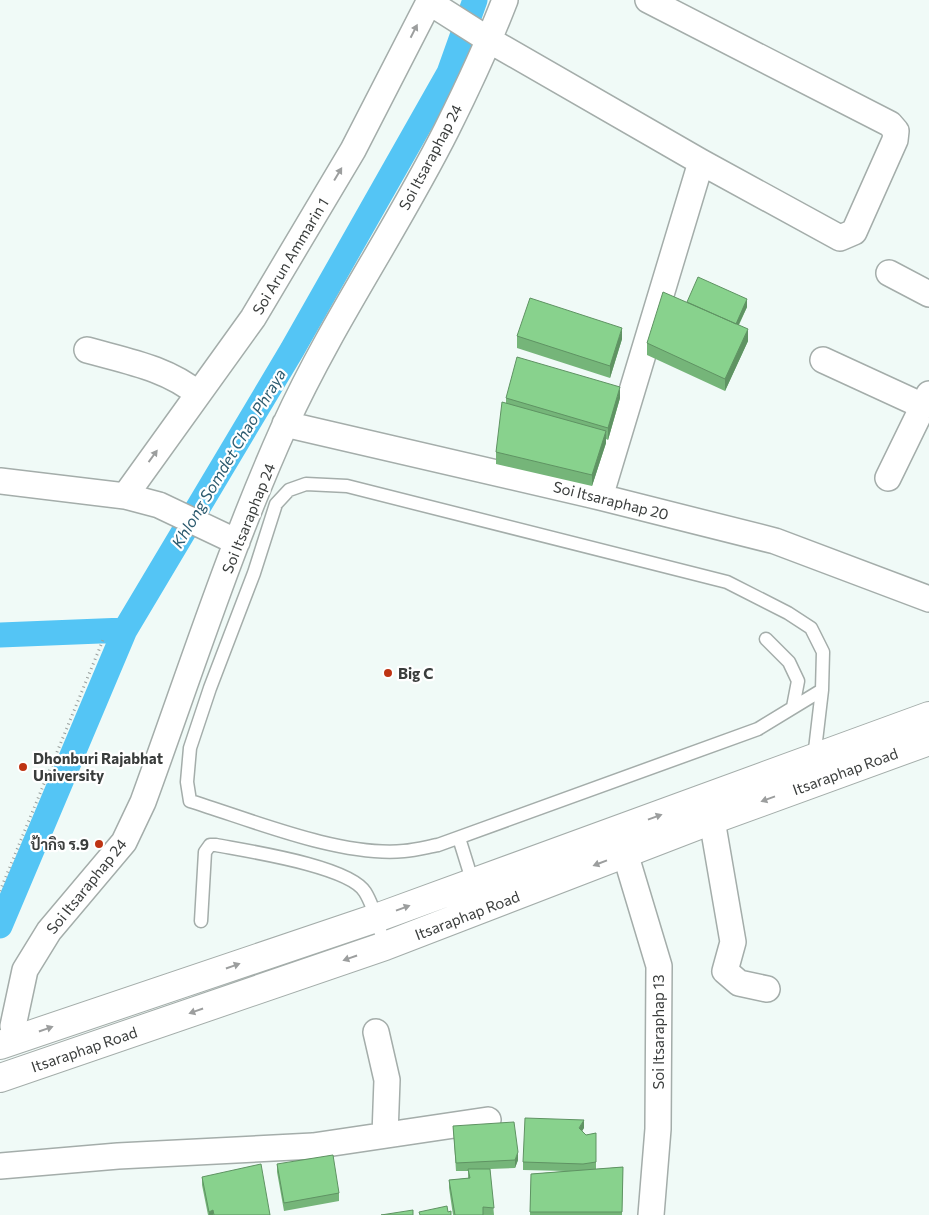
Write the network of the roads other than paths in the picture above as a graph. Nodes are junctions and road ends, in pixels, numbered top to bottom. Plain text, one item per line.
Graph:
1 (505, 0) edge
2 (648, 0) edge
3 (434, 4) edge
4 (482, 36) junction
5 (701, 162) junction
6 (889, 274) dead end
7 (929, 294) edge
8 (88, 350) dead end
9 (823, 360) dead end
10 (198, 394) junction
11 (926, 400) edge
12 (286, 424) junction
13 (888, 478) dead end
14 (0, 481) edge
15 (124, 496) junction
16 (600, 497) junction
17 (238, 542) junction
18 (929, 599) edge
19 (766, 639) dead end
20 (822, 690) junction
21 (793, 707) junction
22 (929, 716) edge
23 (929, 741) edge
24 (814, 759) junction
25 (712, 820) junction
26 (459, 838) junction
27 (625, 853) junction
28 (473, 883) junction
29 (376, 918) junction
30 (201, 921) dead end
31 (385, 946) junction
32 (767, 989) dead end
33 (376, 1032) dead end
34 (8, 1042) edge
35 (0, 1078) edge
36 (488, 1120) dead end
37 (386, 1135) junction
38 (0, 1166) edge
39 (651, 1215) edge

1 - 4 street, Soi Itsaraphap 24
2 - 5 street
3 - 4 street
10 -> 3 street, Soi Arun Ammarin 1
4 - 5 street
4 - 12 street, Soi Itsaraphap 24
5 - 16 street
6 - 7 street
8 - 10 street
9 - 11 street
15 -> 10 street, Soi Arun Ammarin 1
11 - 13 street
12 - 16 street, Soi Itsaraphap 20
12 - 17 street, Soi Itsaraphap 24
14 - 15 street
15 - 17 street
16 - 18 street, Soi Itsaraphap 20
17 - 34 street, Soi Itsaraphap 24
19 - 21 lane
20 - 21 lane
20 - 24 lane
20 - 26 lane
21 - 26 lane
22 - 24 main road
23 -> 25 main road, Itsaraphap Road
28 -> 24 main road
25 - 27 main road, Itsaraphap Road
25 - 32 street
26 - 28 lane
27 -> 31 main road, Itsaraphap Road
27 - 39 street, Soi Itsaraphap 13
29 -> 28 main road
29 - 30 lane
29 - 31 lane
34 -> 29 main road
31 -> 35 main road, Itsaraphap Road
33 - 37 street
36 - 37 street
37 - 38 street

